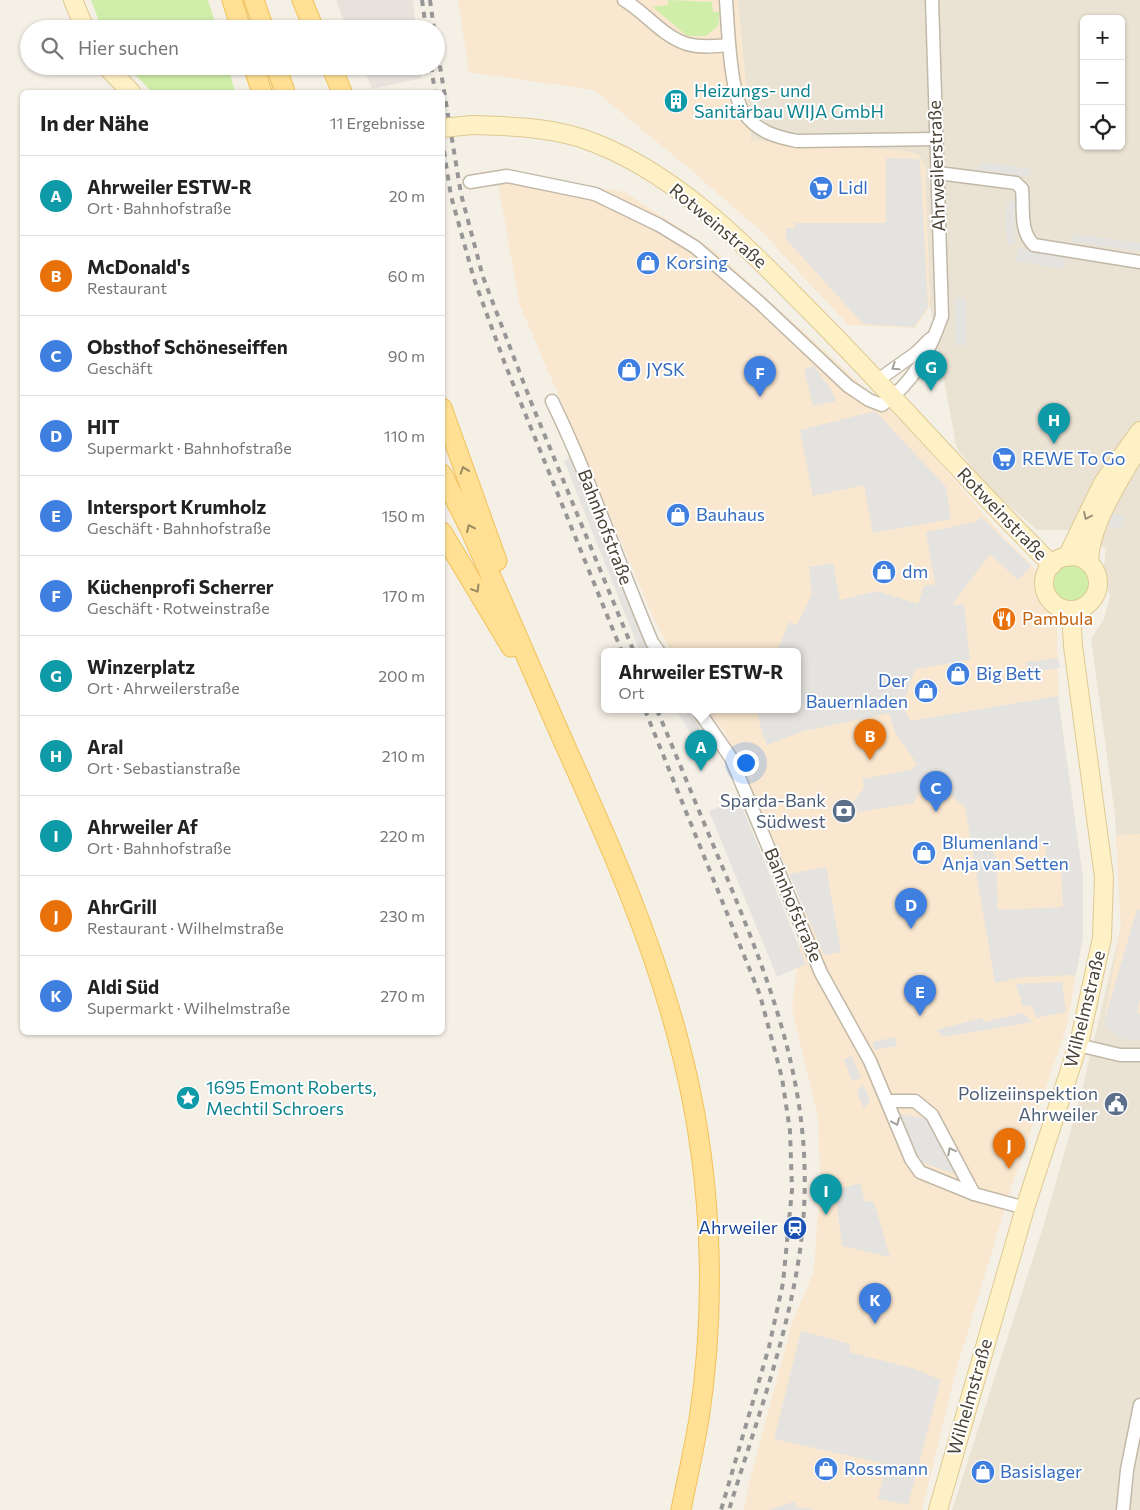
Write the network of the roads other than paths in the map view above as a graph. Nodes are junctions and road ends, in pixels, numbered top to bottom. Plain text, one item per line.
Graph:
1 (73, 0) edge
2 (232, 0) edge
3 (254, 0) edge
4 (302, 0) edge
5 (624, 0) edge
6 (726, 0) edge
7 (932, 0) edge
8 (81, 20) edge
9 (238, 20) edge
10 (261, 20) edge
11 (310, 20) edge
12 (730, 45) junction
13 (115, 75) edge
14 (256, 75) edge
15 (279, 75) edge
16 (335, 75) edge
17 (129, 90) edge
18 (261, 90) edge
19 (284, 90) edge
20 (341, 90) edge
21 (445, 128) edge
22 (937, 139) junction
23 (938, 173) junction
24 (470, 182) dead end
25 (1140, 262) edge
26 (937, 332) junction
27 (878, 380) junction
28 (894, 396) junction
29 (552, 401) dead end
30 (445, 416) edge
31 (1140, 430) edge
32 (1140, 445) edge
33 (445, 480) edge
34 (1109, 486) junction
35 (445, 537) edge
36 (1059, 561) junction
37 (1089, 563) junction
38 (1071, 610) junction
39 (656, 648) edge
40 (700, 713) edge
41 (553, 717) junction
42 (1078, 1045) junction
43 (1140, 1055) edge
44 (887, 1102) junction
45 (974, 1194) junction
46 (1025, 1208) junction
47 (1140, 1406) edge
48 (680, 1510) edge
49 (938, 1510) edge
50 (1123, 1510) edge

1 - 8 main road
2 - 9 main road
3 - 10 main road
4 - 11 main road
5 - 12 street
6 - 12 street
7 - 22 street, Ahrweilerstraße
12 - 22 street
13 - 17 main road
14 - 18 main road
15 - 19 main road
16 - 20 main road
21 - 27 main road, Rotweinstraße, bridge
22 - 23 street, Ahrweilerstraße
23 - 25 street
23 - 26 street, Ahrweilerstraße
24 - 28 street, Rotweinstraße
26 -> 27 street
26 - 28 street, Ahrweilerstraße
27 - 28 main road, Rotweinstraße
28 - 36 main road, Rotweinstraße
29 - 39 street, Bahnhofstraße
41 -> 30 main road
31 - 34 main road
32 - 34 main road
41 -> 33 main road
34 -> 36 main road
34 - 37 main road
35 -> 41 main road
36 - 37 main road
36 - 38 main road
37 - 38 main road
38 - 42 main road, Wilhelmstraße
40 - 44 street, Bahnhofstraße
41 - 48 main road
42 - 43 street
42 - 46 main road, Wilhelmstraße
44 -> 45 street, Bahnhofstraße
45 -> 44 street
45 - 46 street, Bahnhofstraße
46 - 49 main road, Wilhelmstraße
47 - 50 street

